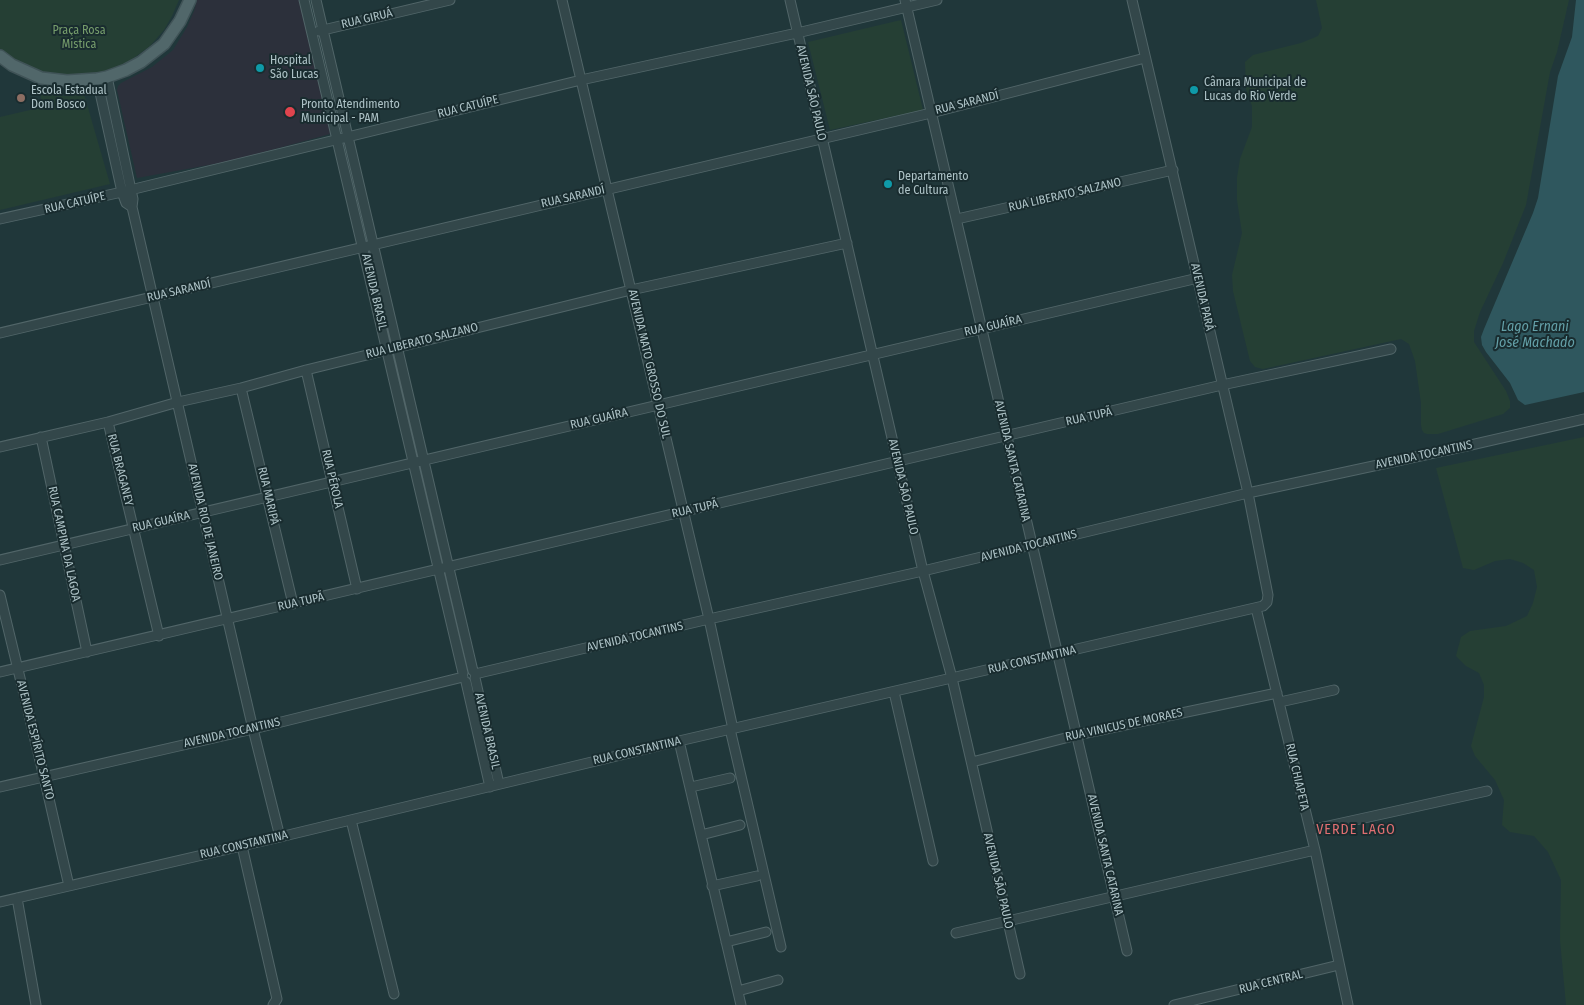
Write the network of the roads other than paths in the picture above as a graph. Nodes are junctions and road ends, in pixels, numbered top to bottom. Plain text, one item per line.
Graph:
1 (190, 0) edge
2 (304, 0) edge
3 (316, 0) edge
4 (450, 0) edge
5 (562, 0) edge
6 (790, 0) edge
7 (938, 0) edge
8 (1132, 0) edge
9 (906, 4) edge
10 (323, 30) junction
11 (313, 32) junction
12 (797, 33) junction
13 (0, 56) edge
14 (1145, 58) junction
15 (102, 78) junction
16 (581, 80) junction
17 (931, 113) junction
18 (348, 137) junction
19 (822, 138) junction
20 (338, 139) junction
21 (1173, 170) junction
22 (607, 189) junction
23 (126, 191) junction
24 (957, 219) junction
25 (0, 220) edge
26 (846, 243) junction
27 (373, 245) junction
28 (363, 247) junction
29 (1198, 278) junction
30 (631, 290) junction
31 (153, 297) junction
32 (982, 328) junction
33 (0, 333) edge
34 (397, 347) junction
35 (1391, 349) dead end
36 (388, 350) junction
37 (873, 354) junction
38 (306, 370) junction
39 (1222, 385) junction
40 (241, 388) junction
41 (178, 402) junction
42 (658, 405) junction
43 (1584, 419) edge
44 (108, 422) junction
45 (41, 436) junction
46 (1006, 436) junction
47 (0, 447) edge
48 (424, 460) junction
49 (414, 462) junction
50 (897, 462) junction
51 (332, 482) junction
52 (1248, 493) junction
53 (268, 497) junction
54 (203, 512) junction
55 (683, 512) junction
56 (134, 529) junction
57 (64, 545) junction
58 (1032, 545) junction
59 (0, 560) edge
60 (448, 568) junction
61 (439, 570) junction
62 (923, 572) junction
63 (357, 589) junction
64 (0, 595) edge
65 (293, 604) junction
66 (1256, 608) junction
67 (709, 619) junction
68 (228, 620) junction
69 (159, 636) junction
70 (87, 652) junction
71 (1058, 654) junction
72 (17, 668) junction
73 (0, 672) edge
74 (469, 676) junction
75 (952, 678) junction
76 (1334, 690) dead end
77 (894, 692) junction
78 (1277, 693) junction
79 (1280, 702) junction
80 (253, 729) junction
81 (731, 729) junction
82 (1077, 735) junction
83 (679, 741) junction
84 (972, 762) junction
85 (44, 777) junction
86 (730, 778) dead end
87 (495, 785) junction
88 (0, 787) edge
89 (691, 787) junction
90 (1487, 791) dead end
91 (352, 820) junction
92 (740, 825) dead end
93 (1310, 830) junction
94 (701, 835) junction
95 (280, 837) junction
96 (242, 846) junction
97 (1315, 850) junction
98 (933, 861) dead end
99 (757, 876) dead end
100 (69, 886) junction
101 (712, 886) junction
102 (1114, 897) junction
103 (17, 898) junction
104 (0, 902) edge
105 (1008, 921) junction
106 (766, 932) dead end
107 (956, 933) dead end
108 (726, 942) junction
109 (781, 947) dead end
110 (1127, 951) dead end
111 (1339, 965) junction
112 (1020, 974) dead end
113 (778, 980) dead end
114 (738, 991) junction
115 (394, 994) dead end
116 (36, 1005) edge
117 (273, 1005) edge
118 (741, 1005) edge
119 (1174, 1005) edge
120 (1348, 1005) edge

1 - 15 main road
2 - 11 street, AVENIDA BRASIL
3 - 10 street, AVENIDA BRASIL
4 - 10 street, RUA GIRUÁ
5 - 16 street, AVENIDA MATO GROSSO DO SUL
6 - 12 street, AVENIDA SÃO PAULO
7 - 9 street, RUA CATUÍPE
8 - 14 street, AVENIDA PARÁ
9 - 12 street, RUA CATUÍPE
9 - 17 street, AVENIDA SANTA CATARINA
10 - 11 street, RUA GIRUÁ
10 - 18 street, AVENIDA BRASIL
11 - 20 street, AVENIDA BRASIL
12 - 16 street, RUA CATUÍPE
12 - 19 street, AVENIDA SÃO PAULO
13 - 15 main road
14 - 17 street, RUA SARANDÍ
14 - 21 street, AVENIDA PARÁ
15 - 23 street
16 - 18 street, RUA CATUÍPE
16 - 22 street, AVENIDA MATO GROSSO DO SUL
17 - 19 street, RUA SARANDÍ
17 - 24 street, AVENIDA SANTA CATARINA
18 - 20 street, RUA CATUÍPE
18 - 27 street, AVENIDA BRASIL
19 - 22 street, RUA SARANDÍ
19 - 26 street, AVENIDA SÃO PAULO
20 - 23 street, RUA CATUÍPE
20 - 28 street, AVENIDA BRASIL
21 - 24 street, RUA LIBERATO SALZANO
21 - 29 street, AVENIDA PARÁ
22 - 27 street, RUA SARANDÍ
22 - 30 street, AVENIDA MATO GROSSO DO SUL
23 - 25 street, RUA CATUÍPE
23 - 31 street, AVENIDA RIO DE JANEIRO
24 - 32 street, AVENIDA SANTA CATARINA
26 - 30 street, RUA LIBERATO SALZANO
26 - 37 street, AVENIDA SÃO PAULO
27 - 28 street, RUA SARANDÍ
27 - 34 street, AVENIDA BRASIL
28 - 31 street, RUA SARANDÍ
28 - 36 street, AVENIDA BRASIL
29 - 32 street, RUA GUAÍRA
29 - 39 street, AVENIDA PARÁ
30 - 34 street, RUA LIBERATO SALZANO
30 - 42 street, AVENIDA MATO GROSSO DO SUL
31 - 33 street, RUA SARANDÍ
31 - 41 street, AVENIDA RIO DE JANEIRO
32 - 37 street, RUA GUAÍRA
32 - 46 street, AVENIDA SANTA CATARINA
34 - 36 street, RUA LIBERATO SALZANO
34 - 48 street, AVENIDA BRASIL
35 - 39 street, RUA TUPÃ
36 - 38 street, RUA LIBERATO SALZANO
36 - 49 street, AVENIDA BRASIL
37 - 42 street, RUA GUAÍRA
37 - 50 street, AVENIDA SÃO PAULO
38 - 40 street, RUA LIBERATO SALZANO
38 - 51 street, RUA PÉROLA
39 - 46 street, RUA TUPÃ
39 - 52 street, AVENIDA PARÁ
40 - 41 street, RUA LIBERATO SALZANO
40 - 53 street, RUA MARIPÁ
41 - 44 street, RUA LIBERATO SALZANO
41 - 54 street, AVENIDA RIO DE JANEIRO
42 - 48 street, RUA GUAÍRA
42 - 55 street, AVENIDA MATO GROSSO DO SUL
43 - 52 street, AVENIDA TOCANTINS
44 - 45 street, RUA LIBERATO SALZANO
44 - 56 street, RUA BRAGANEY
45 - 47 street, RUA LIBERATO SALZANO
45 - 57 street, RUA CAMPINA DA LAGOA
46 - 50 street, RUA TUPÃ
46 - 58 street, AVENIDA SANTA CATARINA
48 - 49 street, RUA GUAÍRA
48 - 60 street, AVENIDA BRASIL
49 - 51 street, RUA GUAÍRA
49 - 61 street, AVENIDA BRASIL
50 - 55 street, RUA TUPÃ
50 - 62 street, AVENIDA SÃO PAULO
51 - 53 street, RUA GUAÍRA
51 - 63 street, RUA PÉROLA
52 - 58 street, AVENIDA TOCANTINS
52 - 66 street, AVENIDA PARÁ
53 - 54 street, RUA GUAÍRA
53 - 65 street, RUA MARIPÁ
54 - 56 street, RUA GUAÍRA
54 - 68 street, AVENIDA RIO DE JANEIRO
55 - 60 street, RUA TUPÃ
55 - 67 street, AVENIDA MATO GROSSO DO SUL
56 - 57 street, RUA GUAÍRA
56 - 69 street, RUA BRAGANEY
57 - 59 street, RUA GUAÍRA
57 - 70 street, RUA CAMPINA DA LAGOA
58 - 62 street, AVENIDA TOCANTINS
58 - 71 street, AVENIDA SANTA CATARINA
60 - 61 street, RUA TUPÃ
60 - 74 street, AVENIDA BRASIL
61 - 63 street, RUA TUPÃ
61 - 74 street, AVENIDA BRASIL
62 - 67 street, AVENIDA TOCANTINS
62 - 75 street, AVENIDA SÃO PAULO
63 - 65 street, RUA TUPÃ
64 - 72 street, AVENIDA ESPÍRITO SANTO
65 - 68 street, RUA TUPÃ
66 - 71 street, RUA CONSTANTINA
66 - 78 street, RUA CHIAPETA
67 - 74 street, AVENIDA TOCANTINS
67 - 81 street, AVENIDA MATO GROSSO DO SUL
68 - 69 street, RUA TUPÃ
68 - 80 street, AVENIDA RIO DE JANEIRO
69 - 70 street, RUA TUPÃ
70 - 72 street, RUA TUPÃ
71 - 75 street, RUA CONSTANTINA
71 - 82 street, AVENIDA SANTA CATARINA
72 - 73 street, RUA TUPÃ
72 - 85 street, AVENIDA ESPÍRITO SANTO
74 - 80 street, AVENIDA TOCANTINS
74 - 87 street, AVENIDA BRASIL
75 - 77 street, RUA CONSTANTINA
75 - 84 street, AVENIDA SÃO PAULO
76 - 79 street
77 - 81 street, RUA CONSTANTINA
77 - 98 street
78 - 79 street, RUA CHIAPETA
78 - 82 street, RUA VINICUS DE MORAES
79 - 93 street, RUA CHIAPETA
80 - 85 street, AVENIDA TOCANTINS
80 - 95 street, AVENIDA RIO DE JANEIRO
81 - 83 street, RUA CONSTANTINA
81 - 109 street, AVENIDA MATO GROSSO DO SUL
82 - 84 street, RUA VINICUS DE MORAES
82 - 102 street, AVENIDA SANTA CATARINA
83 - 87 street, RUA CONSTANTINA
83 - 89 street
84 - 105 street, AVENIDA SÃO PAULO
85 - 88 street, AVENIDA TOCANTINS
85 - 100 street, AVENIDA ESPÍRITO SANTO
86 - 89 street
87 - 91 street, RUA CONSTANTINA
89 - 94 street
90 - 93 street
91 - 95 street, RUA CONSTANTINA
91 - 115 street
92 - 94 street
93 - 97 street, RUA CHIAPETA
94 - 101 street
95 - 96 street, RUA CONSTANTINA
96 - 100 street, RUA CONSTANTINA
96 - 117 street
97 - 102 street
97 - 111 street, RUA CHIAPETA
99 - 101 street
100 - 103 street, RUA CONSTANTINA
101 - 108 street
102 - 105 street
102 - 110 street, AVENIDA SANTA CATARINA
103 - 104 street, RUA CONSTANTINA
103 - 116 street
105 - 107 street
105 - 112 street, AVENIDA SÃO PAULO
106 - 108 street
108 - 114 street
111 - 119 street, RUA CENTRAL
111 - 120 street, RUA CHIAPETA
113 - 114 street
114 - 118 street

